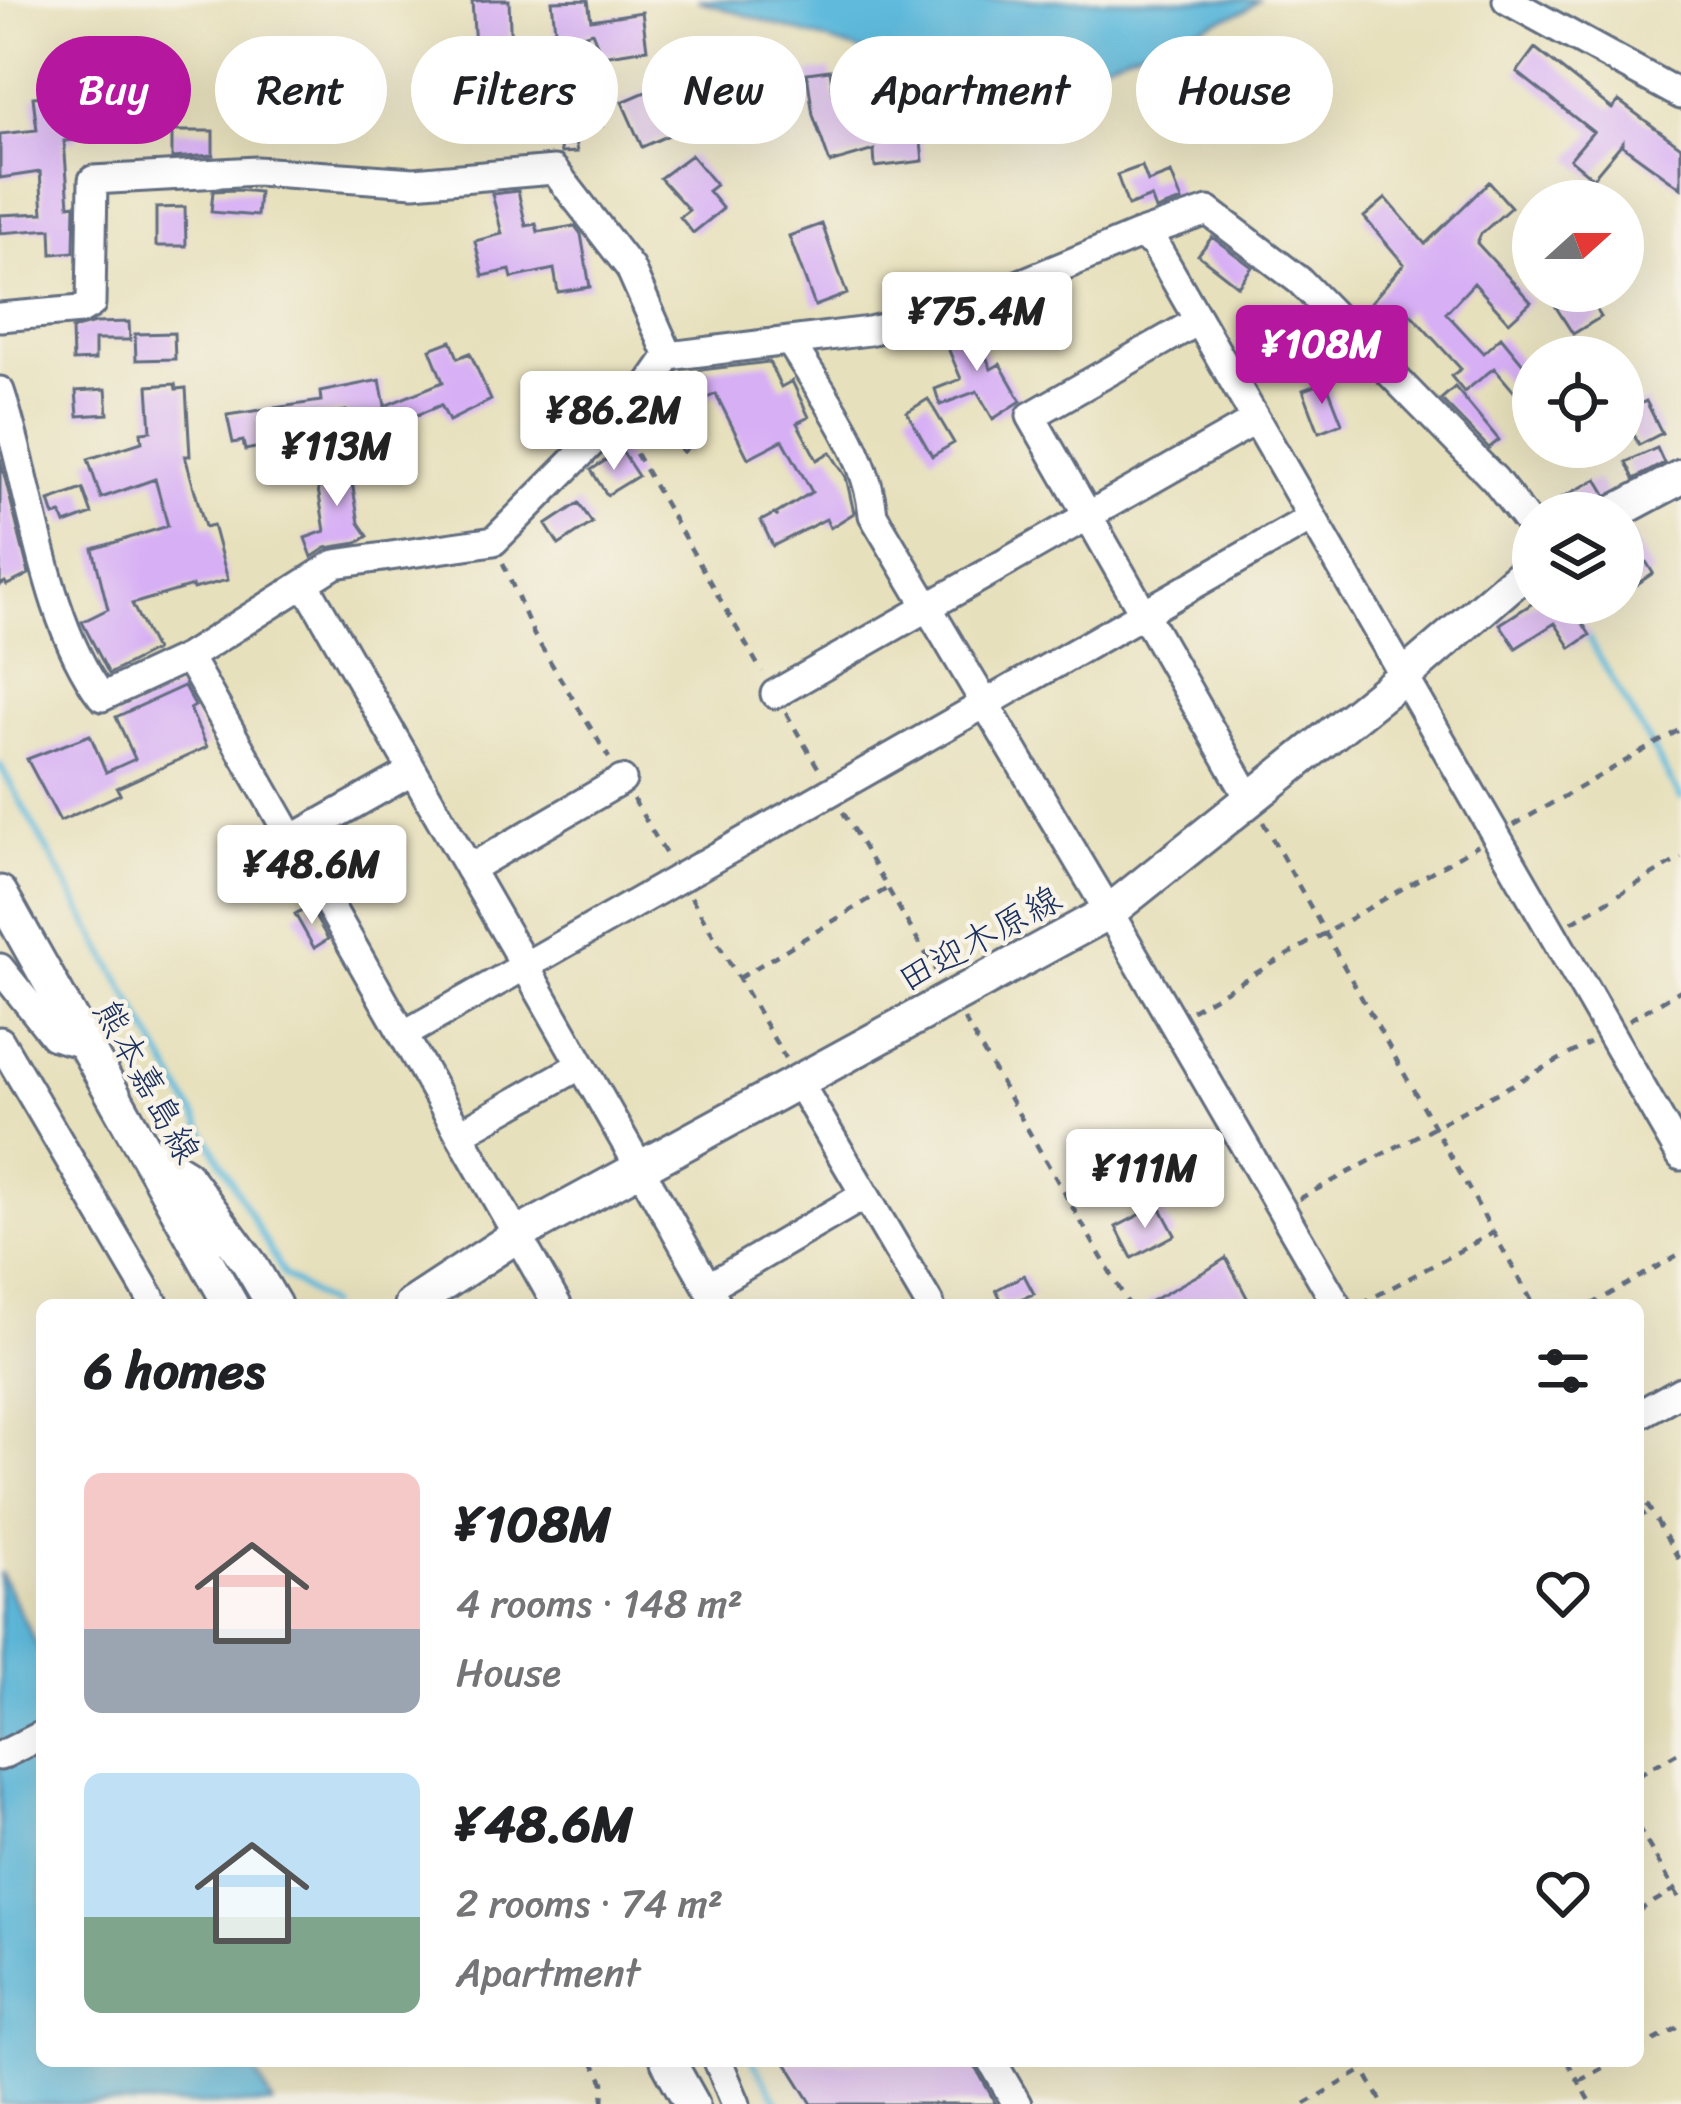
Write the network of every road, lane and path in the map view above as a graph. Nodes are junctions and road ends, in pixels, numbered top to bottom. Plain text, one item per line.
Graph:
1 (1507, 0) edge
2 (1681, 95) edge
3 (1138, 235) junction
4 (0, 317) edge
5 (1198, 321) junction
6 (791, 343) junction
7 (669, 356) junction
8 (0, 391) edge
9 (616, 418) junction
10 (1256, 420) junction
11 (1681, 477) edge
12 (1644, 497) edge
13 (1512, 502) edge
14 (1089, 517) junction
15 (1311, 518) junction
16 (494, 541) junction
17 (1512, 583) edge
18 (306, 585) junction
19 (927, 607) junction
20 (1144, 615) junction
21 (188, 657) junction
22 (1402, 678) junction
23 (776, 694) junction
24 (986, 705) junction
25 (1681, 729) edge
26 (413, 771) junction
27 (622, 780) junction
28 (833, 793) junction
29 (1251, 801) junction
30 (1496, 835) junction
31 (292, 839) junction
32 (1681, 858) edge
33 (469, 869) junction
34 (681, 879) junction
35 (888, 888) junction
36 (0, 893) edge
37 (1109, 912) junction
38 (1325, 933) junction
39 (1552, 933) junction
40 (525, 966) junction
41 (0, 968) edge
42 (739, 979) junction
43 (1681, 990) edge
44 (952, 998) junction
45 (1172, 1021) junction
46 (405, 1034) junction
47 (1602, 1036) junction
48 (0, 1041) edge
49 (83, 1044) junction
50 (581, 1065) junction
51 (798, 1082) junction
52 (1435, 1129) junction
53 (461, 1133) junction
54 (140, 1148) junction
55 (1681, 1156) edge
56 (640, 1168) junction
57 (865, 1195) junction
58 (1281, 1208) junction
59 (1493, 1233) junction
60 (519, 1234) junction
61 (1681, 1253) edge
62 (713, 1296) edge
63 (151, 1299) edge
64 (228, 1299) edge
65 (270, 1299) edge
66 (420, 1299) edge
67 (554, 1299) edge
68 (918, 1299) edge
69 (1126, 1299) edge
70 (1333, 1299) edge
71 (1371, 1299) edge
72 (1531, 1299) edge
73 (1601, 1299) edge
74 (1681, 1391) edge
75 (1644, 1412) edge
76 (1644, 1499) edge
77 (1651, 1510) junction
78 (1644, 1514) edge
79 (1681, 1563) edge
80 (36, 1739) edge
81 (1681, 1751) edge
82 (0, 1756) edge
83 (1644, 1772) edge
84 (1644, 1836) edge
85 (1678, 1887) edge
86 (1681, 1901) edge
87 (1644, 1907) edge
88 (1681, 2026) edge
89 (1644, 2046) edge
90 (595, 2067) edge
91 (671, 2067) edge
92 (721, 2067) edge
93 (995, 2067) edge
94 (1362, 2067) edge
95 (1369, 2067) edge
96 (1571, 2067) edge
97 (1604, 2067) edge
98 (1364, 2070) junction
99 (1579, 2080) junction
100 (603, 2103) edge
101 (692, 2104) edge
102 (736, 2104) edge
103 (1017, 2104) edge
104 (1305, 2104) edge
105 (1383, 2104) edge
106 (1592, 2104) edge

1 - 2 street
3 - 5 street
3 - 6 street
3 - 13 street
4 - 7 street
5 - 10 street
5 - 14 street
6 - 7 street
6 - 19 street
7 - 9 street
8 - 21 street
9 - 16 street
9 - 23 path
10 - 14 street
10 - 15 street
11 - 12 main road
14 - 19 street
14 - 20 street
15 - 20 street
15 - 22 street
16 - 18 street
16 - 27 path
17 - 22 main road, 田迎木原線
18 - 21 street
18 - 26 street
19 - 23 street
19 - 24 street
20 - 24 street
20 - 29 street
21 - 31 street
22 - 29 main road, 田迎木原線
22 - 30 street
23 - 28 path
24 - 28 street
24 - 37 street
25 - 30 path
26 - 31 street
26 - 33 street
27 - 33 street
27 - 34 path
28 - 34 street
28 - 35 path
29 - 37 main road, 田迎木原線
29 - 38 path
30 - 38 path
30 - 39 street
31 - 46 street
32 - 39 path
33 - 40 street
34 - 40 street
34 - 42 path
35 - 42 path
35 - 44 path
36 - 49 main road, 熊本嘉島線
37 - 44 main road, 田迎木原線
37 - 45 street
38 - 45 path
38 - 52 path
39 - 47 street
40 - 46 street
40 - 50 street
41 - 49 street
42 - 51 path
43 - 47 path
44 - 51 main road, 田迎木原線
44 - 69 path
45 - 58 street
46 - 53 street
47 - 52 path
47 - 55 street
48 - 63 street
49 - 54 main road, 熊本嘉島線
50 - 53 street
50 - 56 street
51 - 56 main road, 田迎木原線
51 - 57 street
52 - 58 path
52 - 59 path
53 - 60 street
54 - 64 main road, 熊本嘉島線
54 - 65 main road
56 - 60 main road, 田迎木原線
56 - 62 street
57 - 62 street
57 - 68 street
58 - 70 street
59 - 71 path
59 - 72 path
60 - 66 main road, 田迎木原線
60 - 67 street
61 - 73 path
74 - 75 street
76 - 77 path
77 - 78 path
77 - 79 path
80 - 82 street
81 - 83 path
84 - 85 path
85 - 86 path
85 - 87 path
88 - 89 path
90 - 100 path
91 - 101 main road
92 - 102 street
93 - 103 street
94 - 98 path
95 - 98 path
96 - 99 path
97 - 99 path
98 - 104 path
98 - 105 path
99 - 106 path

